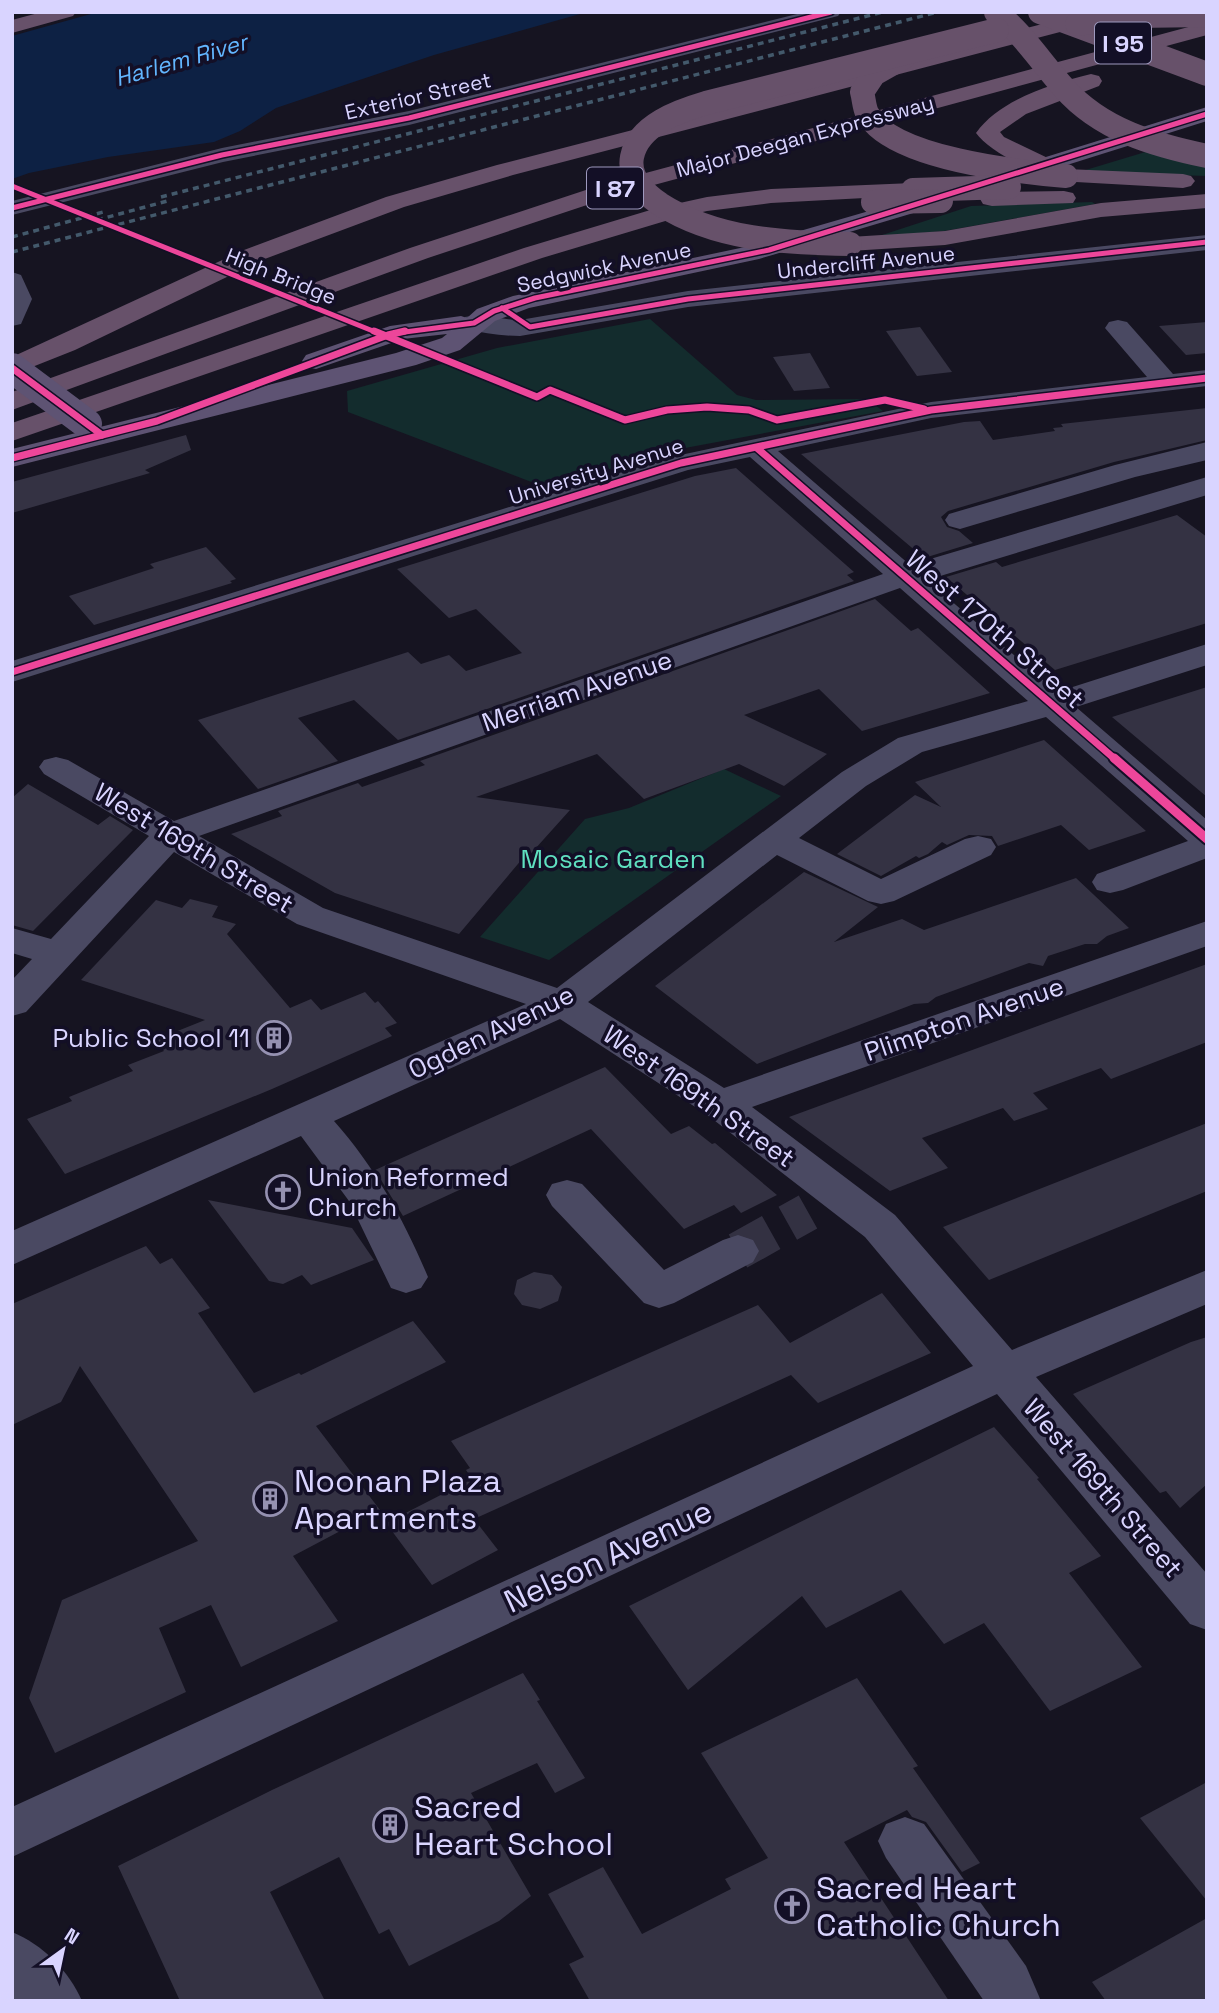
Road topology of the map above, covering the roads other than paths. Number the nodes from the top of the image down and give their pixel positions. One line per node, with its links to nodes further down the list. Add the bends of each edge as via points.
1 (32, 12): 9 (highway)
2 (66, 12): 12 (highway)
3 (831, 12): 24 (street, Exterior Street, via 409,118 222,155)
4 (1065, 12): 10 (highway, bridge)
5 (1098, 12): 15 (highway, I 95, bridge)
6 (1115, 12): 11 (highway, bridge)
7 (1199, 12): 20 (highway, Major Deegan Expressway / I 87)
8 (1207, 15): 11 (highway, bridge)
9 (12, 18)
10 (996, 21): 18 (highway, bridge, via 1016,28 1086,110 1142,138); 21 (highway, bridge, via 892,62 866,83 864,106 879,126 939,156 988,168); 23 (highway, bridge, via 699,106 646,132 633,148 630,169 638,185 655,201 719,229 758,237 850,244 945,238 1094,211)
11 (1042, 22): 16 (highway, I 95, bridge); 32 (highway, via 396,202 253,255)
12 (12, 27)
13 (1207, 28): 36 (highway, Major Deegan Expressway / I 87, via 609,190 419,253)
14 (1207, 38): 19 (highway, via 1072,88 991,125 988,133 996,142)
15 (1207, 53)
16 (1207, 74)
17 (1207, 114): 19 (main road, Sedgwick Avenue)
18 (1207, 156)
19 (1044, 164): 30 (main road, Sedgwick Avenue, via 769,250 534,298)
20 (571, 178)
21 (1207, 182): 25 (highway, bridge, via 809,192 686,208)
22 (1207, 195): 25 (highway, bridge, via 721,209)
23 (1207, 201)
24 (12, 208)
25 (614, 228): 38 (highway)
26 (1207, 242): 30 (street, Undercliff Avenue, via 688,299 520,328)
27 (293, 274): 34 (highway)
28 (12, 280): 29 (street, via 19,304)
29 (12, 318)
30 (474, 323): 37 (main road, Sedgwick Avenue, via 451,344 406,359 157,421)
31 (1118, 328): 35 (street)
32 (12, 367): 37 (main road, bridge)
33 (1207, 377): 35 (street, University Avenue)
34 (12, 380)
35 (1166, 382): 39 (street, University Avenue, via 931,410)
36 (12, 402)
37 (95, 430): 41 (main road, Sedgwick Avenue)
38 (12, 433)
39 (757, 448): 44 (street, West 170th Street); 46 (street, University Avenue, via 620,481)
40 (1207, 451): 43 (street)
41 (12, 458)
42 (1207, 486): 44 (street, Merriam Avenue)
43 (960, 520)
44 (903, 577): 47 (street, West 170th Street); 49 (street, Merriam Avenue)
45 (1207, 654): 47 (street, Ogden Avenue)
46 (12, 672)
47 (1050, 705): 50 (street, West 170th Street); 51 (street, Ogden Avenue, via 910,745 854,779)
48 (56, 767): 49 (street, West 169th Street)
49 (171, 834): 57 (street, Merriam Avenue); 59 (street, West 169th Street, via 310,916)
50 (1207, 839)
51 (775, 840): 53 (street, via 881,893); 59 (street, Ogden Avenue)
52 (1207, 846): 54 (street)
53 (978, 847)
54 (1110, 882)
55 (1207, 933): 60 (street, Plimpton Avenue)
56 (12, 940): 57 (street)
57 (58, 954): 58 (street, Merriam Avenue)
58 (12, 1003)
59 (562, 1003): 60 (street, West 169th Street); 61 (street, Ogden Avenue)
60 (720, 1104): 67 (street, West 169th Street, via 822,1203 880,1226)
61 (307, 1117): 63 (street, Ogden Avenue); 65 (street, via 363,1187 388,1230)
62 (567, 1195): 64 (street, via 659,1292)
63 (18, 1235)
64 (738, 1251)
65 (405, 1277)
66 (1207, 1286): 67 (street, Nelson Avenue)
67 (1003, 1372): 68 (street, West 169th Street); 69 (street, Nelson Avenue)
68 (1207, 1609)
69 (12, 1833)
70 (905, 1841): 73 (street)
71 (12, 1958): 72 (street)
72 (54, 2001)
73 (1013, 2001)

